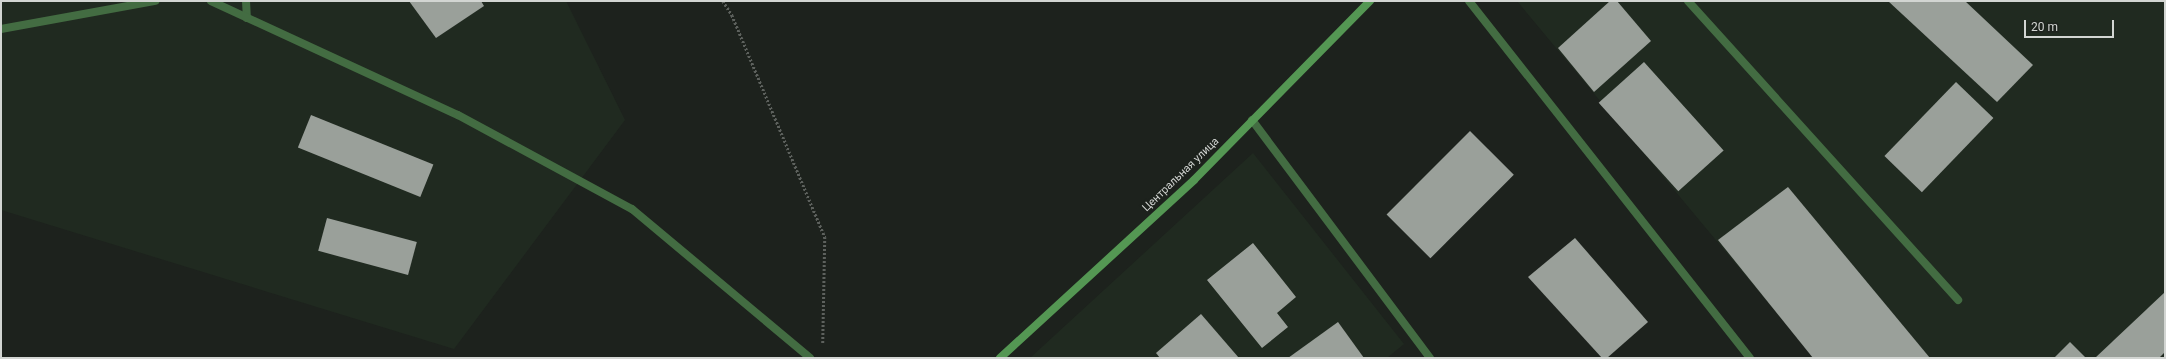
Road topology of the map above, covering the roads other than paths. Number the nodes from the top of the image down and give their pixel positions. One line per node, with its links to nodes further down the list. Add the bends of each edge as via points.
1 (155, 1): 8 (street)
2 (211, 1): 7 (street)
3 (246, 1): 7 (street)
4 (1370, 1): 9 (street, Центральная улица)
5 (1469, 1): 14 (street)
6 (1688, 1): 10 (street)
7 (247, 18): 11 (street, via 458,115 632,210)
8 (1, 29)
9 (1252, 120): 12 (street, Центральная улица, via 1194,180); 13 (street)
10 (1958, 300)
11 (810, 358)
12 (1000, 358)
13 (1430, 358)
14 (1750, 358)

